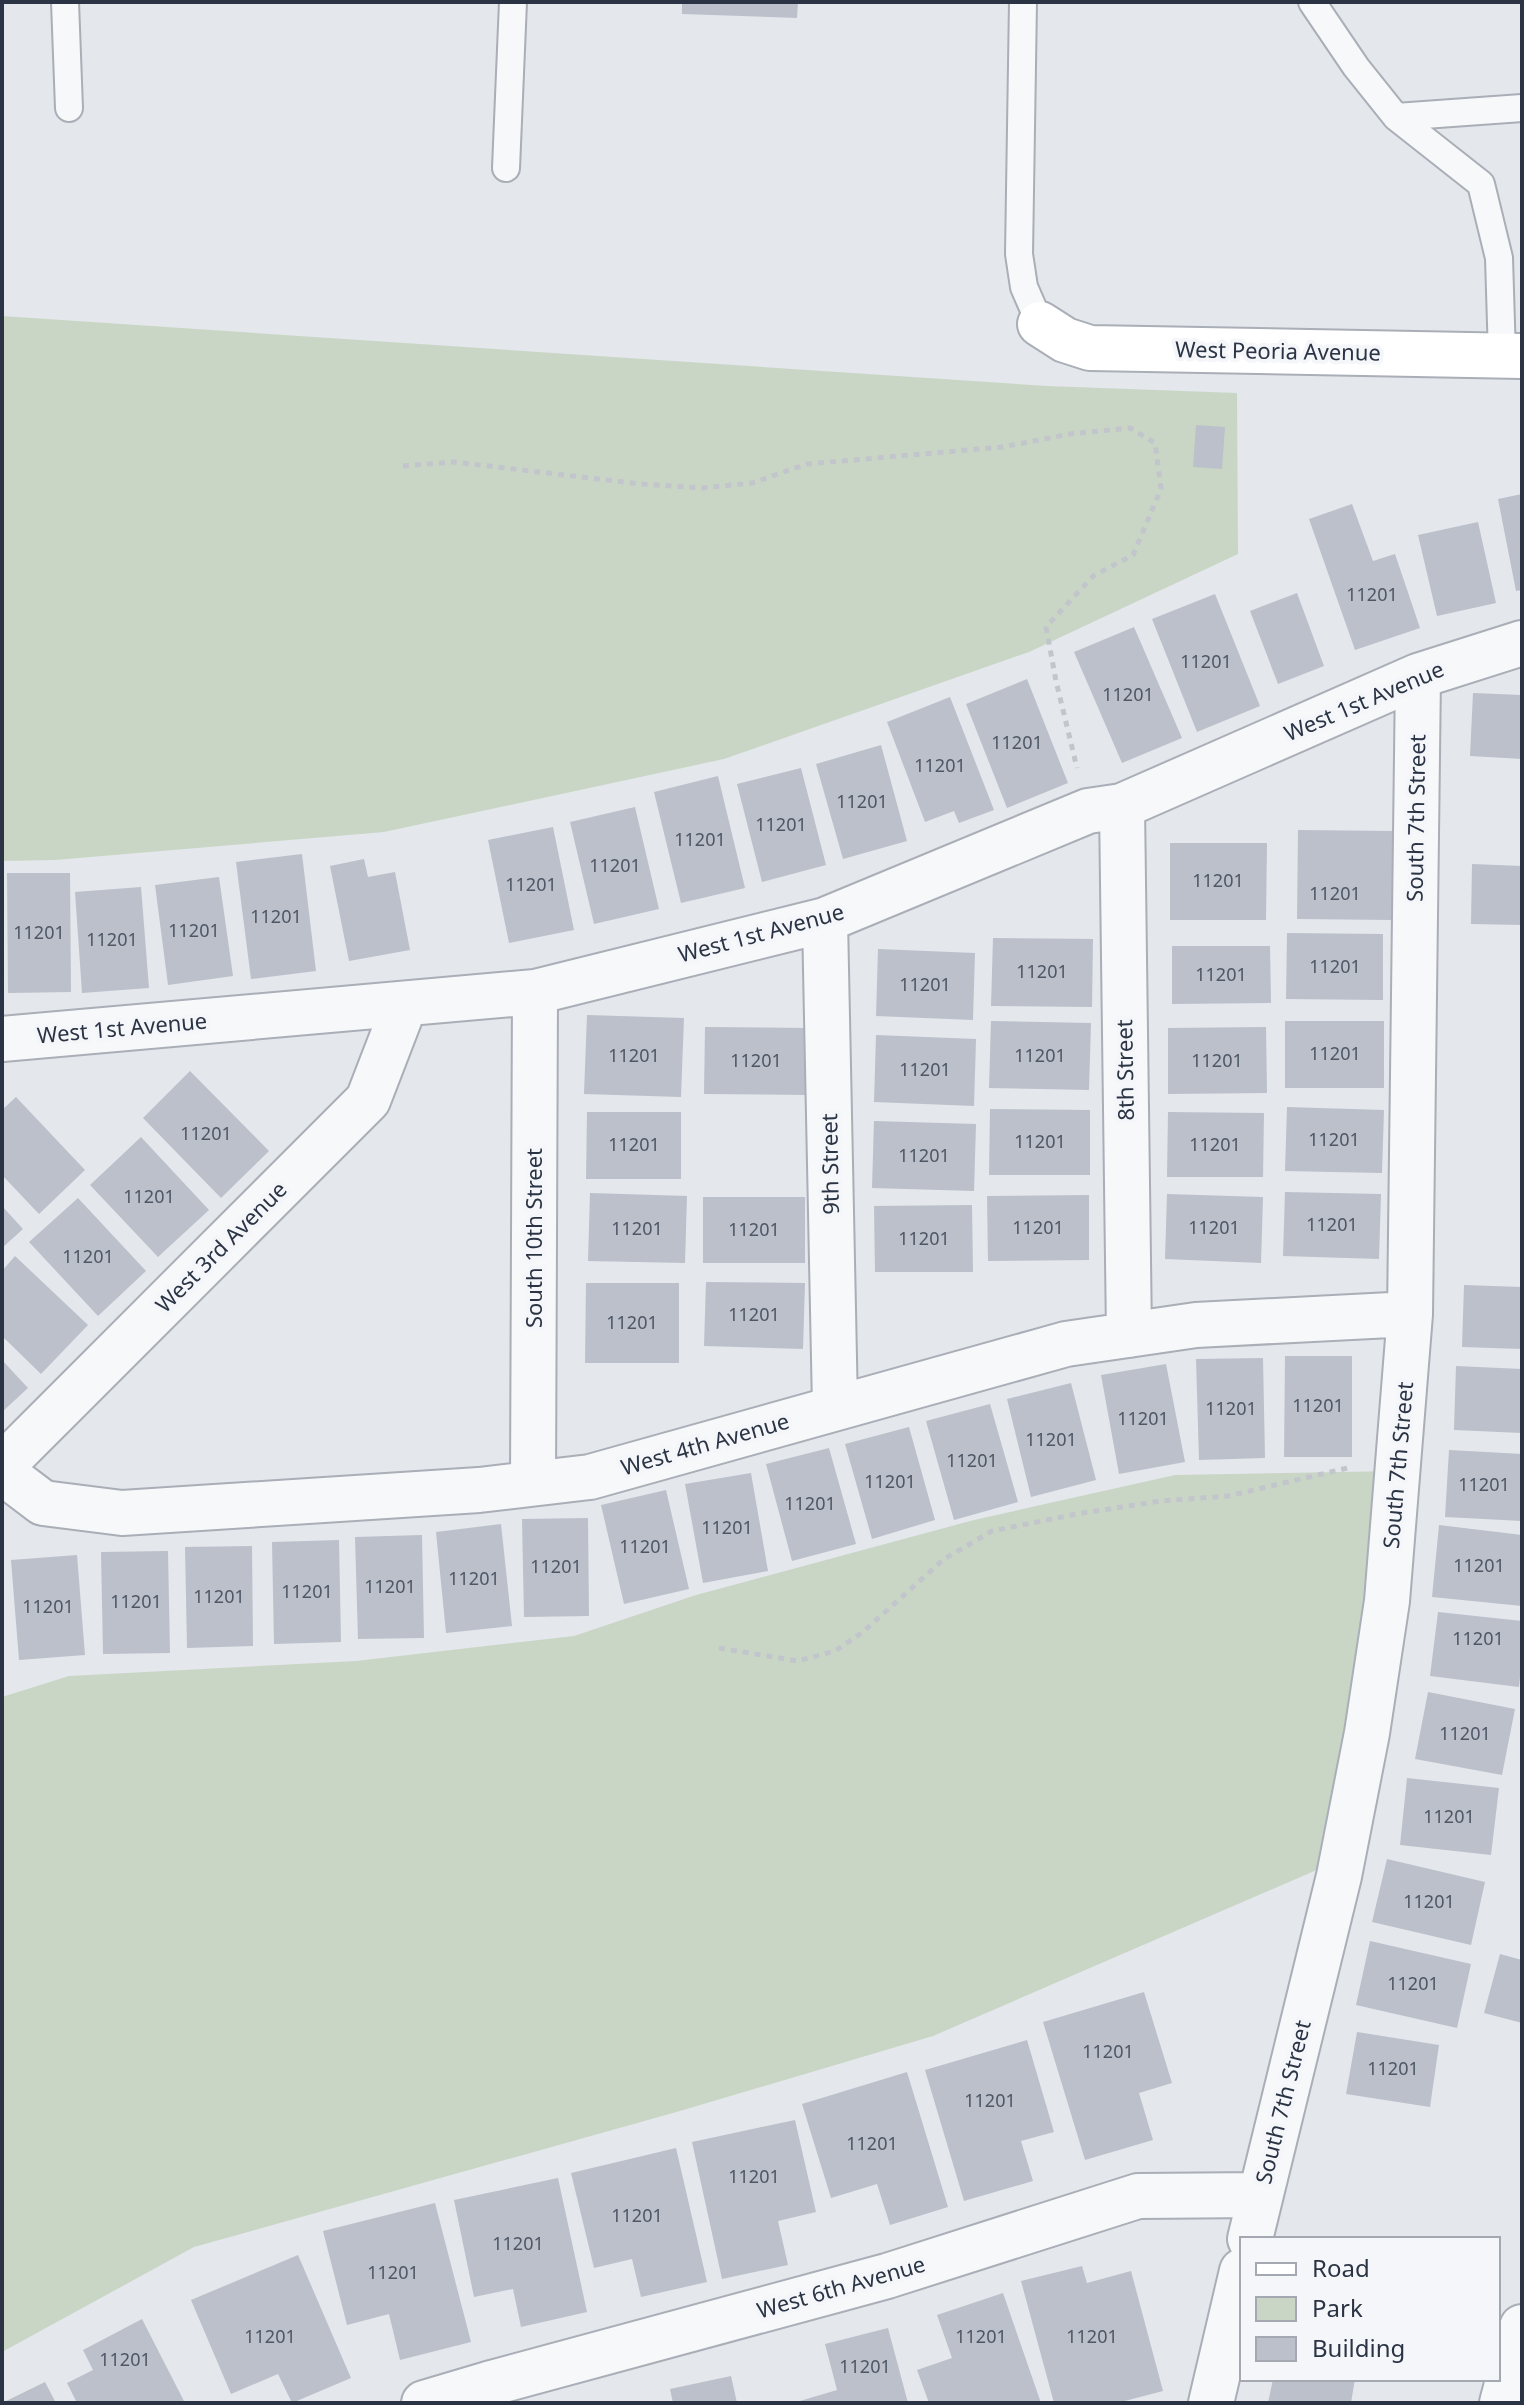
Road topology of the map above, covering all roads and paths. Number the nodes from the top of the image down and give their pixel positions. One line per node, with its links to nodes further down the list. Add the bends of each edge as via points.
1 (65, 2): 5 (lane)
2 (513, 2): 8 (lane)
3 (1023, 2): 9 (lane, via 1019,254 1024,287)
4 (1312, 2): 7 (lane)
5 (69, 108)
6 (1522, 108): 7 (lane)
7 (1396, 117): 10 (lane, via 1481,184 1499,258)
8 (506, 168)
9 (1040, 324): 10 (street, West Peoria Avenue, via 1090,348)
10 (1512, 356)
11 (403, 466): 14 (path, via 454,462 702,488 752,483 807,464 1003,447 1130,428 1155,443 1161,489 1133,555 1093,576 1046,627 1056,681)
12 (1522, 643): 13 (street, West 1st Avenue)
13 (1418, 676): 14 (street, West 1st Avenue); 19 (street, South 7th Street)
14 (1105, 809): 15 (street, West 1st Avenue); 20 (street, 8th Street)
15 (825, 920): 16 (street, West 1st Avenue); 21 (street, 9th Street)
16 (535, 992): 17 (street, West 1st Avenue); 24 (street, South 10th Street)
17 (405, 1004): 18 (street, West 1st Avenue); 23 (street, West 3rd Avenue, via 368,1100)
18 (2, 1039)
19 (1410, 1314): 20 (street, West 4th Avenue, via 1196,1325); 22 (street, South 7th Street)
20 (1129, 1335): 21 (street, West 4th Avenue, via 1066,1344)
21 (835, 1407): 24 (street, West 4th Avenue, via 590,1477)
22 (1398, 1463): 25 (path, via 1367,1463 1228,1496 1161,1501 992,1531 944,1559 835,1651 798,1661); 26 (street, South 7th Street, via 1387,1601 1364,1747 1339,1876)
23 (2, 1469): 24 (street, West 4th Avenue, via 43,1503 122,1513)
24 (533, 1483)
25 (719, 1648)
26 (1260, 2195): 27 (street, South 7th Street); 30 (street, West 6th Avenue, via 1138,2196 887,2276)
27 (1250, 2237)
28 (1240, 2280): 31 (street)
29 (1522, 2327): 32 (street)
30 (424, 2403)
31 (1211, 2403)
32 (1502, 2403)

